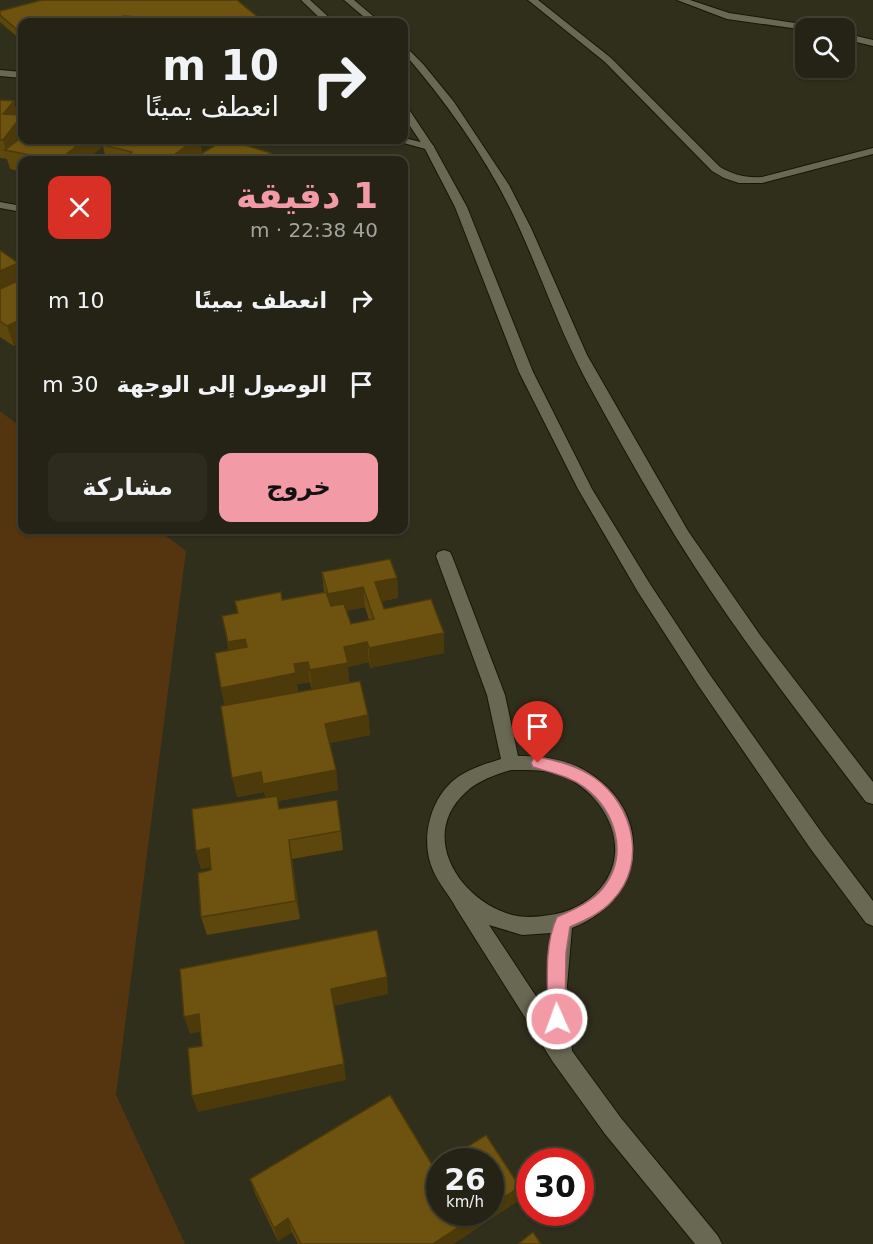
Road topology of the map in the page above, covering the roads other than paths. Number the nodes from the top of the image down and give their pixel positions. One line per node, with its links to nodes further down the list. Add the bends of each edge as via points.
1 (305, 0): 5 (street)
2 (348, 0): 6 (street)
3 (532, 0): 16 (street, via 608,60 716,168 732,178 766,180)
4 (681, 0): 7 (street, via 727,16)
5 (325, 18)
6 (370, 18)
7 (795, 26)
8 (855, 39): 9 (street)
9 (873, 43)
10 (408, 53): 21 (street, via 471,132 515,207 589,373 715,584)
11 (0, 73): 12 (street)
12 (18, 75)
13 (408, 116): 15 (street)
14 (408, 142): 15 (street)
15 (429, 147): 23 (street, via 461,207 526,372 585,489 704,681)
16 (873, 151)
17 (0, 205): 18 (street)
18 (18, 208)
19 (444, 556): 20 (street, via 496,694)
20 (511, 763): 22 (street, via 486,770 463,783 447,801 437,823 435,848 443,872); 24 (street, via 565,769 589,782 609,801 621,822 626,847 622,872 609,894 588,911)
21 (873, 796)
22 (458, 894): 24 (street, via 506,922 534,926); 25 (street)
23 (873, 917)
24 (563, 922): 25 (street, via 556,986)
25 (561, 1054): 26 (street, via 613,1126)
26 (710, 1244)

